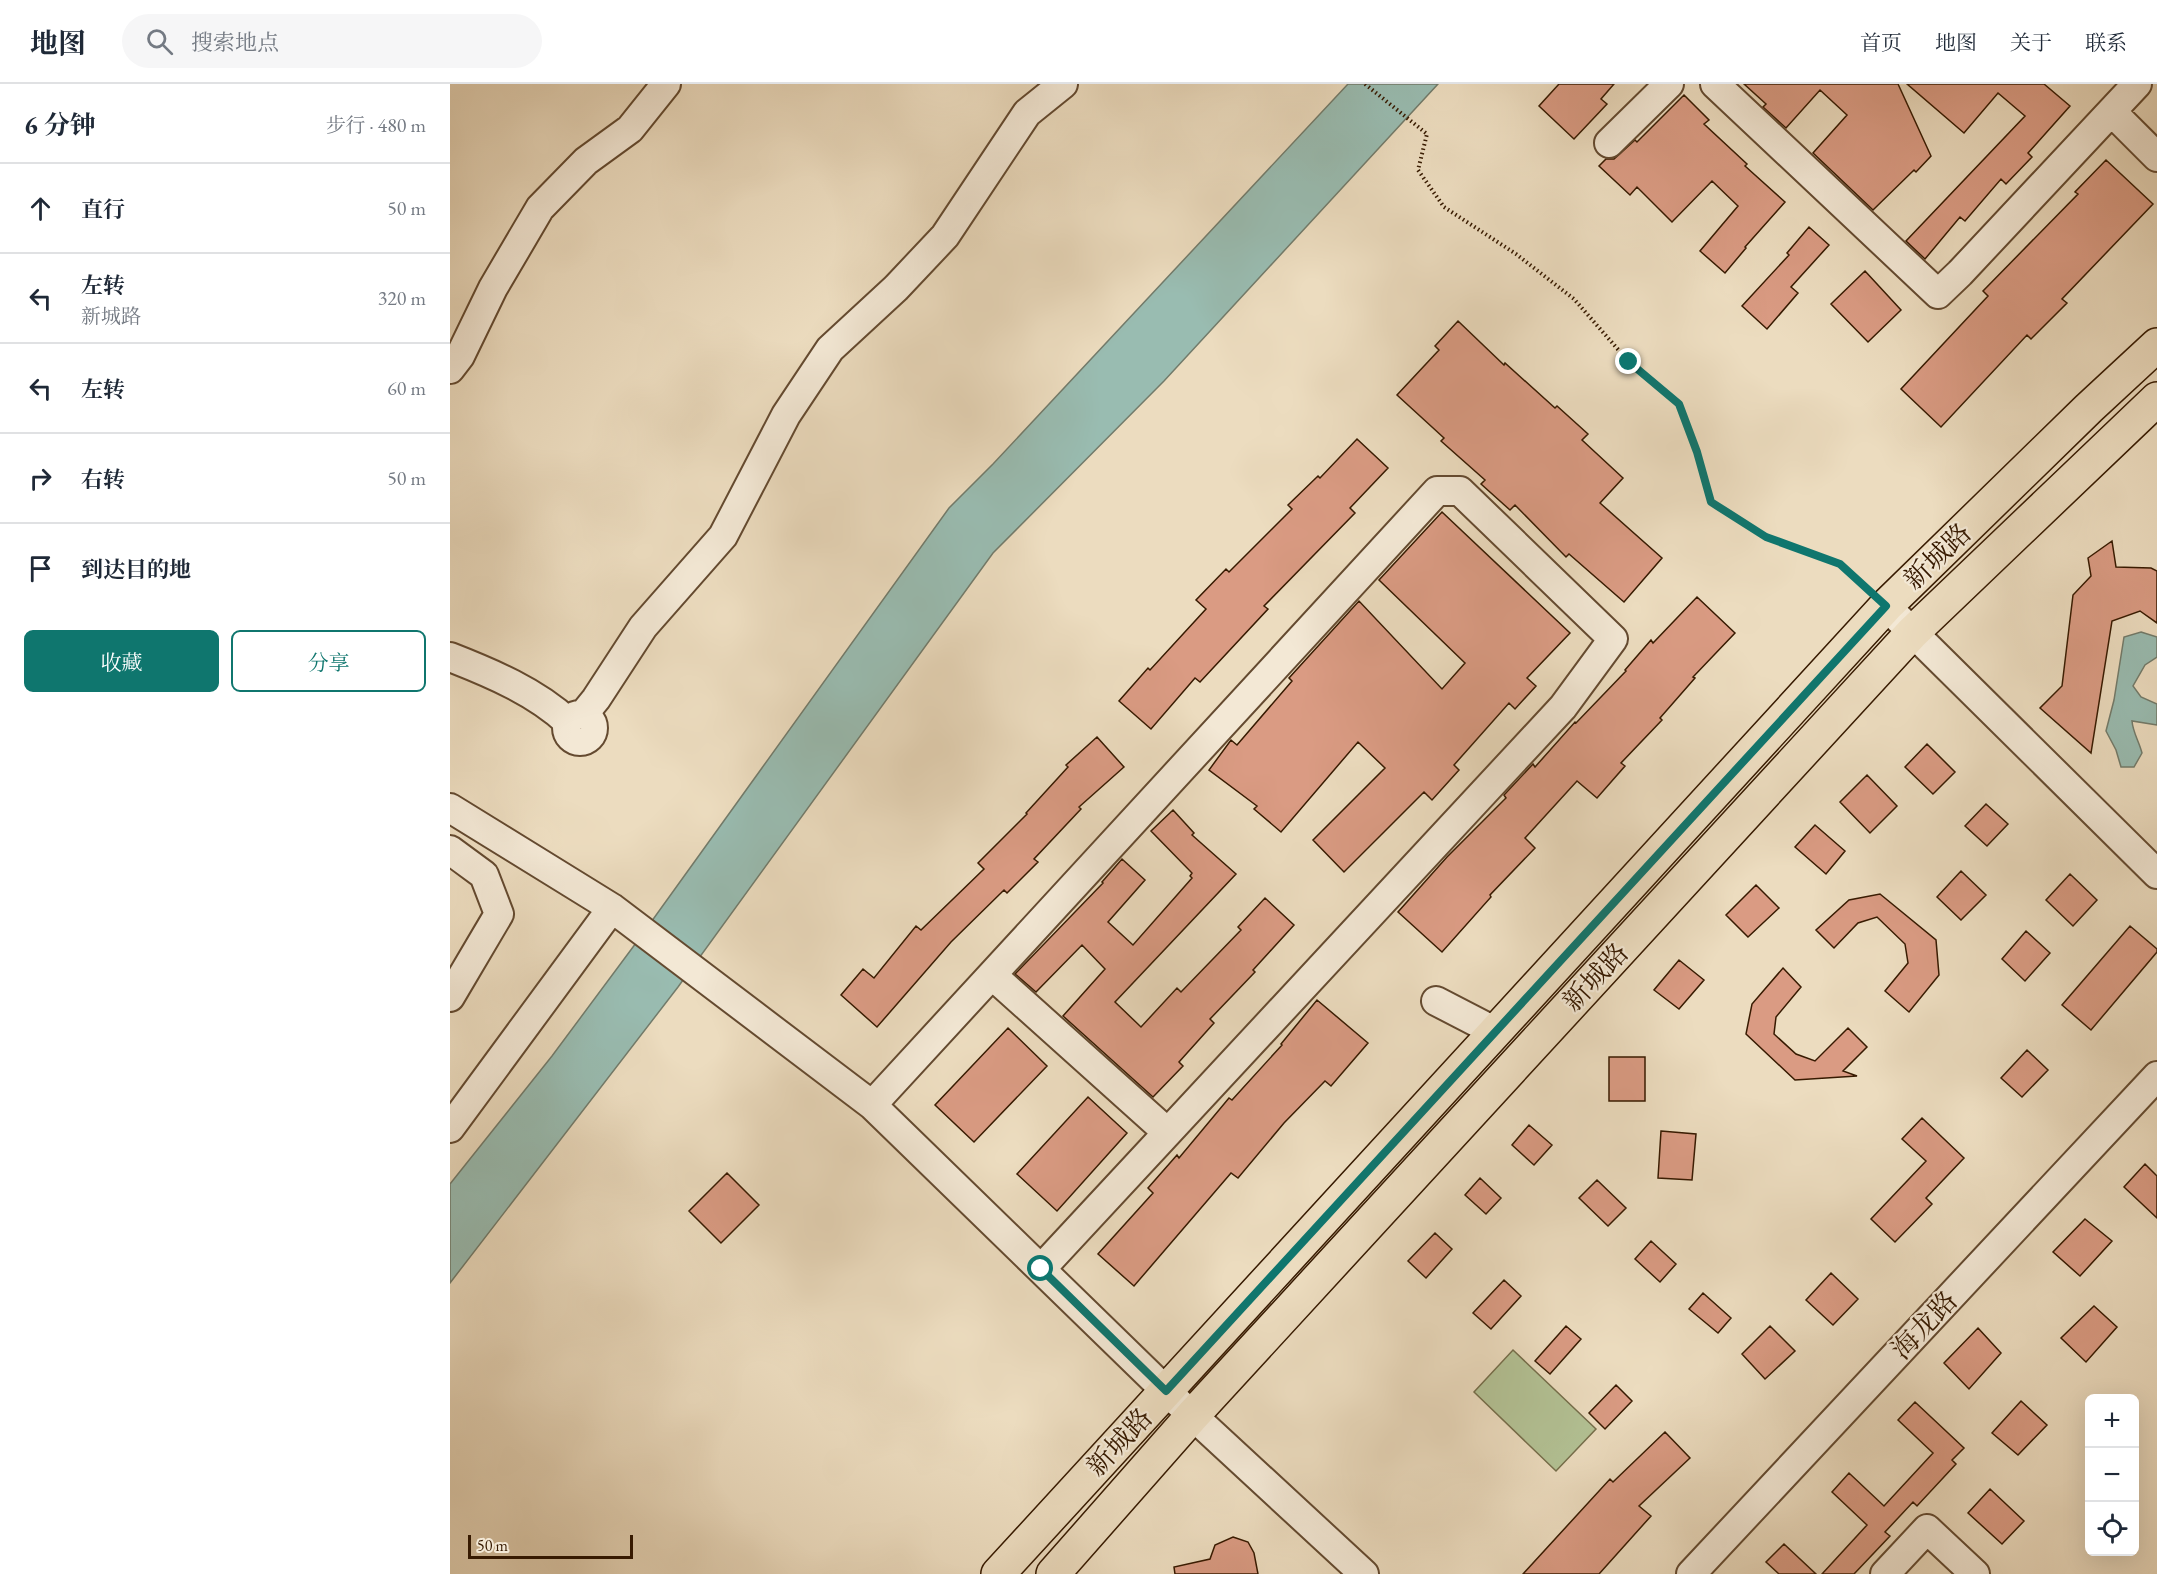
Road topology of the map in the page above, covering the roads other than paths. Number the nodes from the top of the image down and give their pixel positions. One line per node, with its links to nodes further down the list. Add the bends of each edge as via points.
1 (666, 84): 11 (street, via 630,129 586,161 540,208)
2 (1064, 84): 3 (street); 15 (street, via 1027,113 945,236 831,349 786,415 723,536 643,627 596,699 575,718)
3 (1084, 84)
4 (1669, 84): 8 (street)
5 (1715, 84): 7 (street, via 1938,294)
6 (2137, 84): 7 (street)
7 (2112, 112): 9 (street)
8 (1608, 143)
9 (2157, 157)
10 (2157, 345): 13 (main road, 新城路)
11 (450, 369)
12 (2157, 399): 14 (main road, 新城路)
13 (1886, 606): 14 (street); 23 (main road, 新城路)
14 (1912, 633): 18 (street); 30 (main road, 新城路)
15 (450, 657)
16 (450, 808): 19 (street)
17 (450, 850): 21 (street, via 484,875 499,914)
18 (2157, 874)
19 (612, 908): 25 (street); 26 (street)
20 (992, 975): 25 (street); 27 (street); 27 (street, via 1437,490 1460,491 1612,639 1563,707)
21 (450, 997)
22 (1436, 1001): 23 (street)
23 (1496, 1032): 29 (main road, 新城路)
24 (2157, 1076): 34 (street, 海龙路)
25 (872, 1105): 28 (street)
26 (450, 1128)
27 (1167, 1132): 28 (street)
28 (1041, 1269): 29 (street)
29 (1166, 1391): 30 (street); 31 (main road, 新城路)
30 (1193, 1415): 32 (main road, 新城路); 33 (street)
31 (998, 1574)
32 (1053, 1574)
33 (1364, 1574)
34 (1692, 1574)
35 (1885, 1574): 36 (street, via 1927,1529)
36 (1975, 1574)

